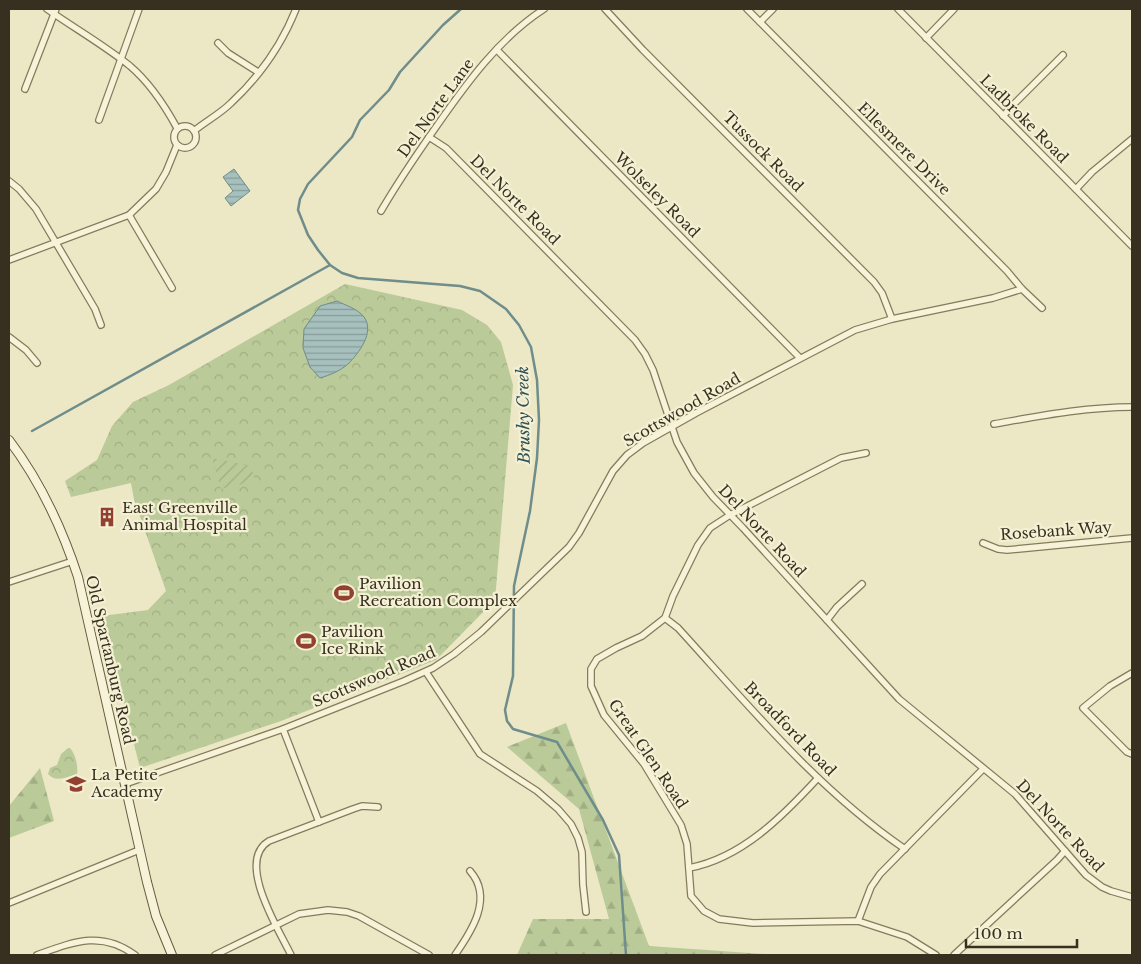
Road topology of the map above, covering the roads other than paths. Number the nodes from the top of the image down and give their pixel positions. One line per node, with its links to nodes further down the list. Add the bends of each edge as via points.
1 (47, 9): 10 (street)
2 (139, 9): 16 (street)
3 (296, 9): 17 (street, via 283,38)
4 (544, 9): 14 (street, Del Norte Lane)
5 (605, 9): 36 (street, Tussock Road, via 874,282 884,297)
6 (747, 9): 11 (street, Ellesmere Drive)
7 (773, 9): 11 (street)
8 (898, 9): 12 (street, Ladbroke Road)
9 (954, 9): 12 (street)
10 (55, 11): 16 (street); 18 (street)
11 (760, 22): 34 (street, Ellesmere Drive)
12 (926, 38): 19 (street, Ladbroke Road)
13 (218, 43): 17 (street)
14 (496, 50): 23 (street, Del Norte Lane, via 458,94); 39 (street, Wolseley Road)
15 (1063, 55): 19 (street)
16 (120, 59): 20 (street); 21 (street, via 146,82)
17 (258, 72): 22 (street, via 232,103)
18 (25, 89)
19 (1003, 116): 27 (street, Ladbroke Road)
20 (99, 120)
21 (177, 128): 22 (street, via 186,126); 25 (street, via 174,138)
22 (194, 131): 25 (street, via 195,141 190,147)
23 (429, 137): 28 (street, Del Norte Lane); 43 (street, Del Norte Road, via 446,148 635,340 653,370)
24 (1132, 139): 27 (street)
25 (177, 145): 29 (street, via 156,189)
26 (9, 181): 30 (street, via 27,197)
27 (1076, 189): 31 (street, Ladbroke Road)
28 (381, 210)
29 (129, 214): 30 (street); 33 (street)
30 (55, 241): 32 (street); 37 (street)
31 (1132, 246)
32 (9, 260)
33 (172, 288)
34 (1022, 289): 35 (street, Ellesmere Drive); 36 (street, Scottswood Road)
35 (1042, 308)
36 (892, 320): 39 (street, Scottswood Road, via 855,330)
37 (101, 325)
38 (9, 337): 40 (street)
39 (800, 358): 43 (street, Scottswood Road)
40 (37, 363)
41 (1132, 407): 42 (street, via 1050,414)
42 (994, 424)
43 (672, 427): 46 (street, Del Norte Road, via 694,473); 54 (street, Scottswood Road, via 633,450 620,462 569,547 454,654)
44 (9, 440): 49 (main road, Old Spartanburg Road, via 44,495)
45 (866, 453): 46 (street, Great Glen Road, via 842,458)
46 (730, 515): 52 (street, Great Glen Road, via 710,528 698,545); 53 (street, Del Norte Road)
47 (1132, 538): 48 (street, Rosebank Way, via 1007,550 998,550)
48 (983, 543)
49 (72, 561): 50 (street); 60 (main road, Old Spartanburg Road, via 84,600)
50 (9, 582)
51 (862, 584): 53 (street)
52 (664, 618): 59 (street, Broadford Road, via 678,628); 66 (street, Great Glen Road, via 642,636 600,656 590,675 593,693 604,715 644,764 681,825 688,844)
53 (827, 620): 58 (street, Del Norte Road, via 900,699)
54 (426, 672): 56 (street, Scottswood Road); 70 (street, via 480,754 537,791 571,824 582,852)
55 (1132, 673): 57 (street, via 1083,708)
56 (284, 729): 60 (street, Scottswood Road); 62 (street)
57 (1132, 754)
58 (983, 769): 63 (street); 65 (street, Del Norte Road, via 1015,794)
59 (818, 778): 63 (street, Broadford Road); 66 (street, via 755,837 718,861)
60 (124, 784): 64 (main road, Old Spartanburg Road)
61 (378, 807): 62 (street, via 362,806)
62 (319, 822): 72 (street, via 268,840 257,853 258,883)
63 (906, 849): 71 (street, via 874,882)
64 (139, 850): 69 (street); 75 (main road, Old Spartanburg Road, via 156,916)
65 (1065, 851): 68 (street, Del Norte Road, via 1097,884); 81 (street)
66 (689, 868): 71 (street, Great Glen Road, via 689,888 694,902 719,918 753,923)
67 (470, 871): 79 (street, via 480,892 478,916)
68 (1132, 897)
69 (9, 903)
70 (586, 912)
71 (858, 922): 80 (street, Great Glen Road, via 907,937)
72 (276, 925): 76 (street); 77 (street); 78 (street, via 308,912 347,912 370,921)
73 (37, 955): 74 (street, via 86,940 110,942)
74 (135, 955)
75 (172, 955)
76 (215, 955)
77 (291, 955)
78 (429, 955)
79 (455, 955)
80 (936, 955)
81 (954, 955)

